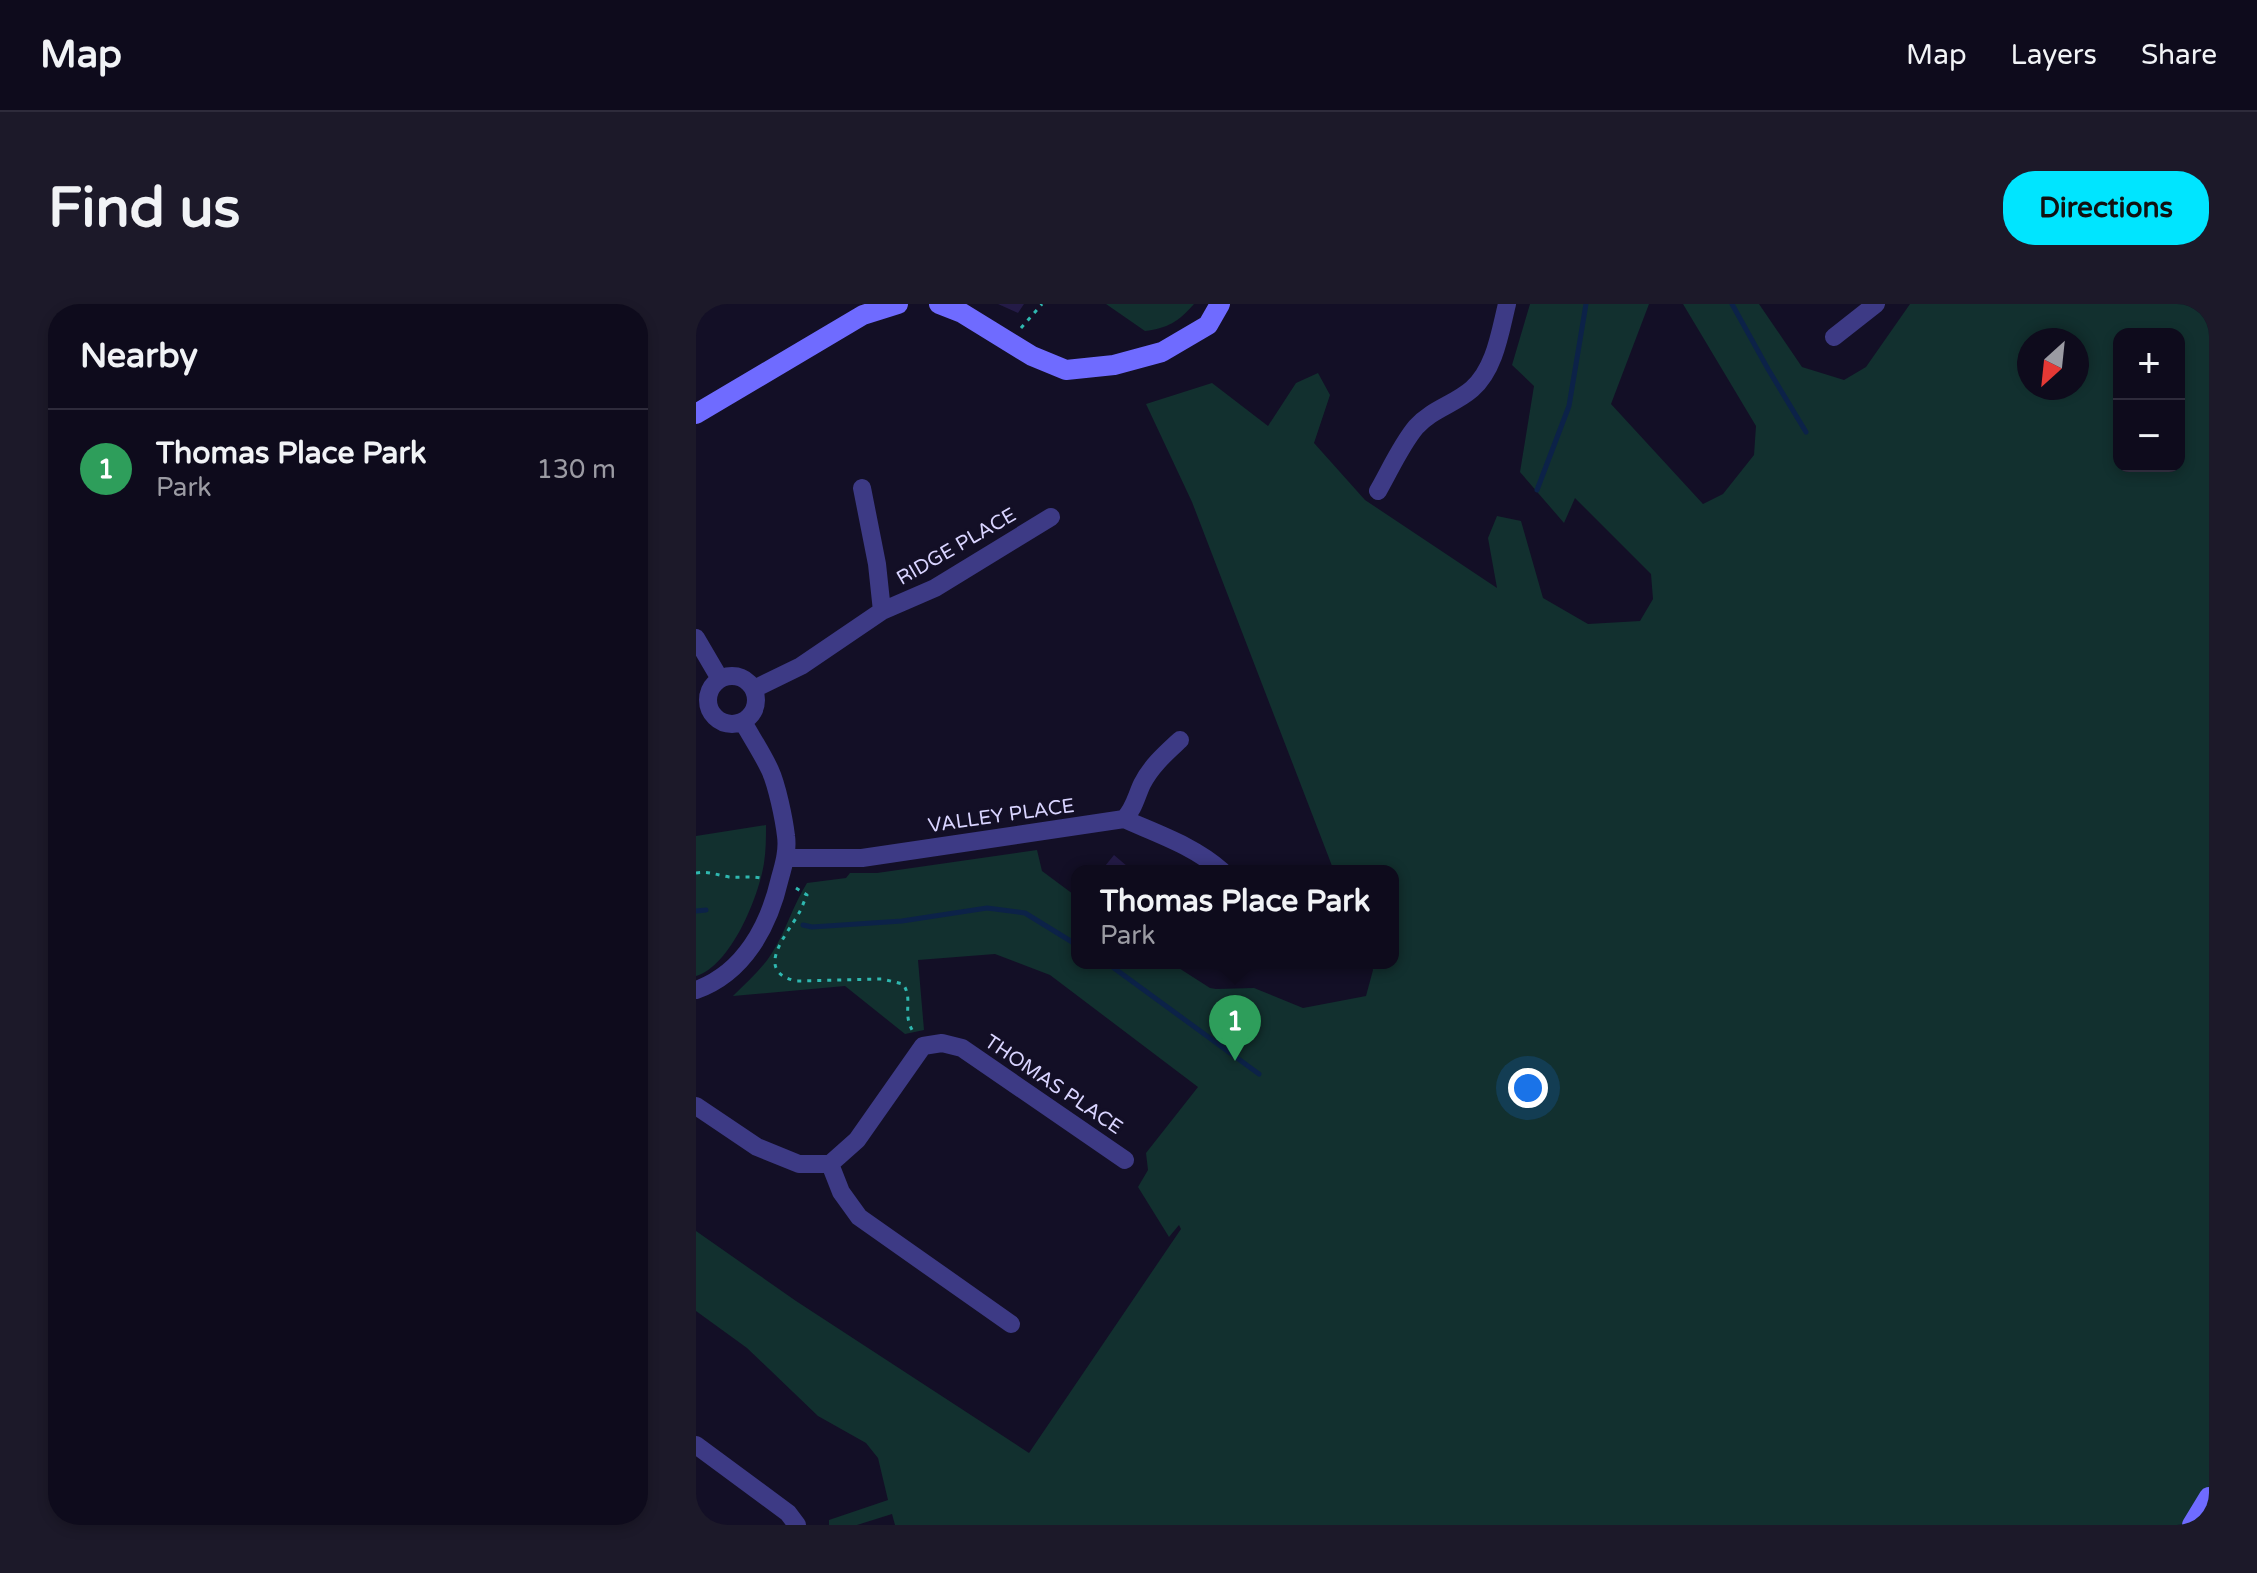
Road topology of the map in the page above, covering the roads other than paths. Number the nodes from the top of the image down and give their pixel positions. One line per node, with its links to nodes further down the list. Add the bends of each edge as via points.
1 (898, 304): 7 (street, via 863,315)
2 (939, 304): 3 (street, via 1066,370 1162,352 1208,325)
3 (1220, 304)
4 (1507, 304): 9 (street, via 1494,354 1481,379 1416,428)
5 (1876, 304): 6 (street)
6 (1834, 337)
7 (696, 414)
8 (862, 488): 11 (street)
9 (1378, 491)
10 (1051, 517): 11 (street, RIDGE PLACE, via 935,588)
11 (882, 611): 14 (street, RIDGE PLACE, via 801,666)
12 (696, 638): 13 (street)
13 (720, 679): 14 (street, via 739,677); 15 (street, via 709,694)
14 (754, 689): 16 (street, via 756,707)
15 (704, 716): 16 (street, via 729,724)
16 (743, 722): 19 (street, via 771,773 786,835)
17 (1180, 740): 18 (street, via 1156,763)
18 (1124, 819): 19 (street, VALLEY PLACE, via 862,858); 20 (street)
19 (785, 858): 21 (street, via 771,910 753,944 736,967)
20 (1216, 865)
21 (696, 990)
22 (696, 1106): 24 (street, via 757,1147 799,1164)
23 (1125, 1160): 24 (street, THOMAS PLACE, via 962,1048 942,1043 923,1046 857,1140)
24 (830, 1164): 25 (street, via 859,1217)
25 (1011, 1324)
26 (696, 1445): 28 (street, via 777,1504)
27 (2209, 1497): 29 (street)
28 (797, 1525)
29 (2192, 1525)

